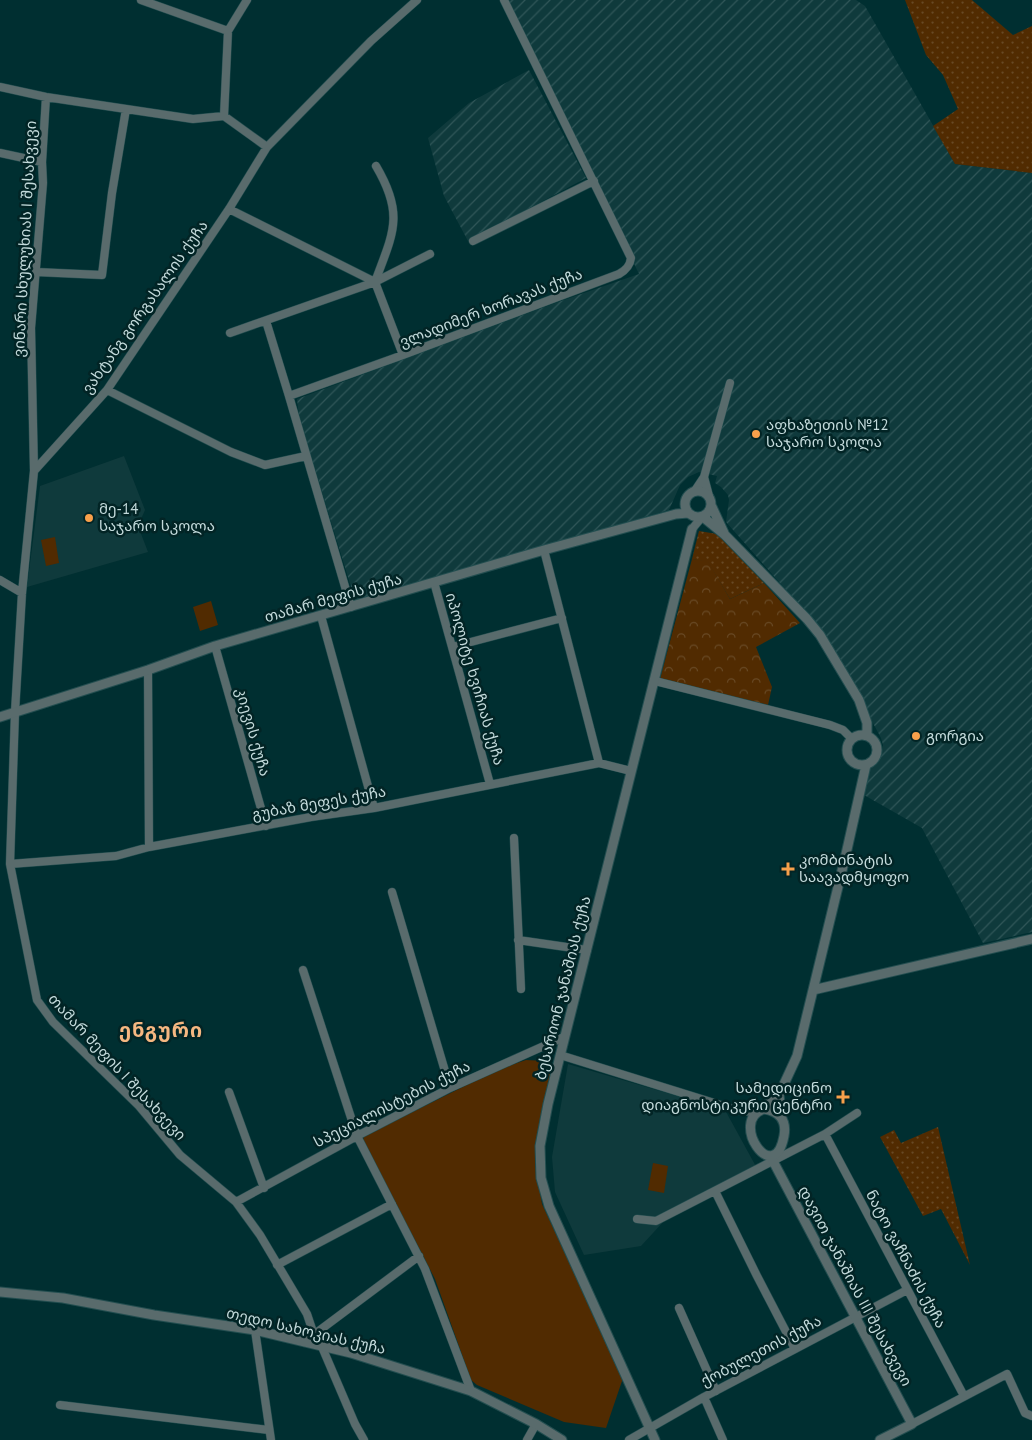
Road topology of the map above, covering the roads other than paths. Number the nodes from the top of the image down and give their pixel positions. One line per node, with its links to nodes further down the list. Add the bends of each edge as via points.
1 (141, 0): 5 (street)
2 (247, 0): 5 (street)
3 (417, 0): 10 (street, ვახტანგ გორგასალის ქუჩა, via 371,41)
4 (504, 0): 14 (street, ვლადიმერ ხორავას ქუჩა)
5 (228, 31): 9 (street)
6 (0, 87): 7 (street)
7 (46, 97): 8 (street); 12 (street, ვინარი სხულუხიას I შესახვევი)
8 (126, 109): 9 (street, via 194,119); 18 (street, via 102,275)
9 (224, 116): 10 (street)
10 (267, 147): 15 (street, ვახტანგ გორგასალის ქუჩა)
11 (0, 153): 12 (street)
12 (42, 162): 18 (street, ვინარი სხულუხიას I შესახვევი)
13 (376, 166): 19 (street, via 391,197 394,213 391,238)
14 (594, 181): 16 (street); 22 (street, ვლადიმერ ხორავას ქუჩა, via 631,258 627,269)
15 (229, 209): 19 (street); 24 (street, ვახტანგ გორგასალის ქუჩა)
16 (473, 241)
17 (430, 254): 19 (street)
18 (36, 272): 27 (street, ვინარი სხულუხიას I შესახვევი, via 31,328)
19 (375, 282): 20 (street); 22 (street)
20 (266, 321): 21 (street); 25 (street)
21 (230, 333)
22 (403, 356): 25 (street, ვლადიმერ ხორავას ქუჩა)
23 (730, 384): 28 (street)
24 (107, 390): 26 (street, via 231,452 265,465); 27 (street, ვახტანგ გორგასალის ქუჩა)
25 (289, 396): 26 (street)
26 (306, 456): 42 (street)
27 (34, 471): 41 (street)
28 (704, 477): 29 (street); 30 (street)
29 (694, 492): 30 (street); 31 (street)
30 (709, 496): 32 (street)
31 (686, 499): 33 (street); 34 (street)
32 (712, 507): 35 (street); 37 (street)
33 (676, 514): 34 (street, თამარ მეფის ქუჩა); 38 (street, თამარ მეფის ქუჩა)
34 (689, 514): 35 (street); 36 (street)
35 (703, 517): 36 (street); 37 (street)
36 (692, 529): 48 (street, ბესარიონ ჯანაშიას ქუჩა)
37 (726, 535): 51 (street, via 820,635 858,700 867,723)
38 (544, 550): 40 (street, თამარ მეფის ქუჩა); 44 (street)
39 (0, 580): 41 (street)
40 (434, 582): 42 (street, თამარ მეფის ქუჩა); 46 (street, იპოლიტე ხვიჩიას ქუჩა)
41 (22, 593): 49 (street)
42 (351, 607): 43 (street, თამარ მეფის ქუჩა)
43 (321, 616): 45 (street, თამარ მეფის ქუჩა); 57 (street)
44 (562, 618): 46 (street); 53 (street)
45 (215, 646): 47 (street, თამარ მეფის ქუჩა); 58 (street, კიევის ქუჩა)
46 (452, 647): 56 (street, იპოლიტე ხვიჩიას ქუჩა)
47 (148, 670): 49 (street, თამარ მეფის ქუჩა); 60 (street)
48 (655, 681): 52 (street, via 830,725 843,730); 55 (street, ბესარიონ ჯანაშიას ქუჩა)
49 (15, 712): 50 (street, თამარ მეფის ქუჩა); 61 (street, თამარ მეფის I შესახვევი)
50 (0, 717)
51 (867, 736): 52 (street); 54 (street, via 878,749 875,759)
52 (852, 739): 54 (street, via 847,748 849,758 856,764)
53 (599, 763): 55 (street, გუბაზ მეფეს ქუჩა); 56 (street, გუბაზ მეფეს ქუჩა)
54 (866, 765): 68 (street)
55 (631, 771): 65 (street, ბესარიონ ჯანაშიას ქუჩა)
56 (490, 784): 57 (street, გუბაზ მეფეს ქუჩა)
57 (374, 808): 58 (street, გუბაზ მეფეს ქუჩა)
58 (266, 826): 60 (street, გუბაზ მეფეს ქუჩა)
59 (514, 838): 64 (street)
60 (149, 847): 61 (street, გუბაზ მეფეს ქუჩა, via 116,856)
61 (10, 864): 86 (street, თამარ მეფის I შესახვევი, via 37,1000 53,1022 139,1106 180,1155)
62 (392, 892): 71 (street)
63 (1032, 939): 68 (street)
64 (518, 940): 65 (street); 67 (street)
65 (587, 950): 69 (street, ბესარიონ ჯანაშიას ქუჩა)
66 (303, 970): 80 (street)
67 (521, 989)
68 (813, 990): 73 (street, via 797,1056)
69 (564, 1037): 70 (street, ბესარიონ ჯანაშიას ქუჩა); 71 (street, სპეციალისტების ქუჩა)
70 (560, 1055): 74 (street); 108 (street, ბესარიონ ჯანაშიას ქუჩა, via 540,1146 541,1178 549,1206)
71 (450, 1088): 80 (street, სპეციალისტების ქუჩა)
72 (228, 1092): 84 (street)
73 (779, 1095): 75 (street); 77 (street)
74 (740, 1111): 75 (street); 78 (street)
75 (758, 1111): 77 (street, via 775,1111); 78 (street)
76 (857, 1113): 79 (street)
77 (782, 1118): 81 (street, via 784,1135)
78 (750, 1126): 82 (street, via 753,1139)
79 (825, 1134): 83 (street); 91 (street, ნატო ვაჩნაძის ქუჩა)
80 (357, 1136): 84 (street, სპეციალისტების ქუჩა); 87 (street)
81 (780, 1149): 82 (street, via 772,1156); 83 (street)
82 (762, 1153): 83 (street)
83 (773, 1160): 85 (street); 94 (street, დავით ჯანაშიას III შესახვევი)
84 (264, 1188): 86 (street, სპეციალისტების ქუჩა)
85 (715, 1191): 88 (street, via 656,1221); 99 (street)
86 (236, 1202): 90 (street, თამარ მეფის I შესახვევი)
87 (392, 1204): 89 (street); 90 (street)
88 (637, 1219)
89 (419, 1256): 96 (street); 100 (street)
90 (277, 1264): 96 (street, თამარ მეფის I შესახვევი, via 307,1314)
91 (907, 1290): 94 (street, ქობულეთის ქუჩა); 102 (street, ნატო ვაჩნაძის ქუჩა)
92 (0, 1292): 95 (street, თედო სახოკიას ქუჩა, via 63,1298)
93 (679, 1308): 101 (street)
94 (856, 1317): 99 (street, ქობულეთის ქუჩა); 107 (street, დავით ჯანაშიას III შესახვევი)
95 (255, 1330): 97 (street, თედო სახოკიას ქუჩა); 109 (street)
96 (314, 1335): 97 (street)
97 (304, 1342): 98 (street, თედო სახოკიას ქუჩა)
98 (322, 1347): 100 (street, თედო სახოკიას ქუჩა); 111 (street)
99 (796, 1349): 101 (street, ქობულეთის ქუჩა)
100 (471, 1391): 106 (street, თედო სახოკიას ქუჩა)
101 (716, 1391): 103 (street, ქობულეთის ქუჩა)
102 (964, 1396): 105 (street, via 1007,1374 1026,1413); 107 (street)
103 (704, 1397): 108 (street, ქობულეთის ქუჩა); 116 (street)
104 (60, 1405): 109 (street)
105 (1032, 1416)
106 (536, 1424): 112 (street); 113 (street, თედო სახოკიას ქუჩა)
107 (912, 1424): 117 (street)
108 (650, 1428): 114 (street, ქობულეთის ქუჩა); 115 (street, ბესარიონ ჯანაშიას ქუჩა)
109 (269, 1430): 110 (street)
110 (271, 1440)
111 (364, 1440)
112 (527, 1440)
113 (562, 1440)
114 (629, 1440)
115 (655, 1440)
116 (722, 1440)
117 (880, 1440)

